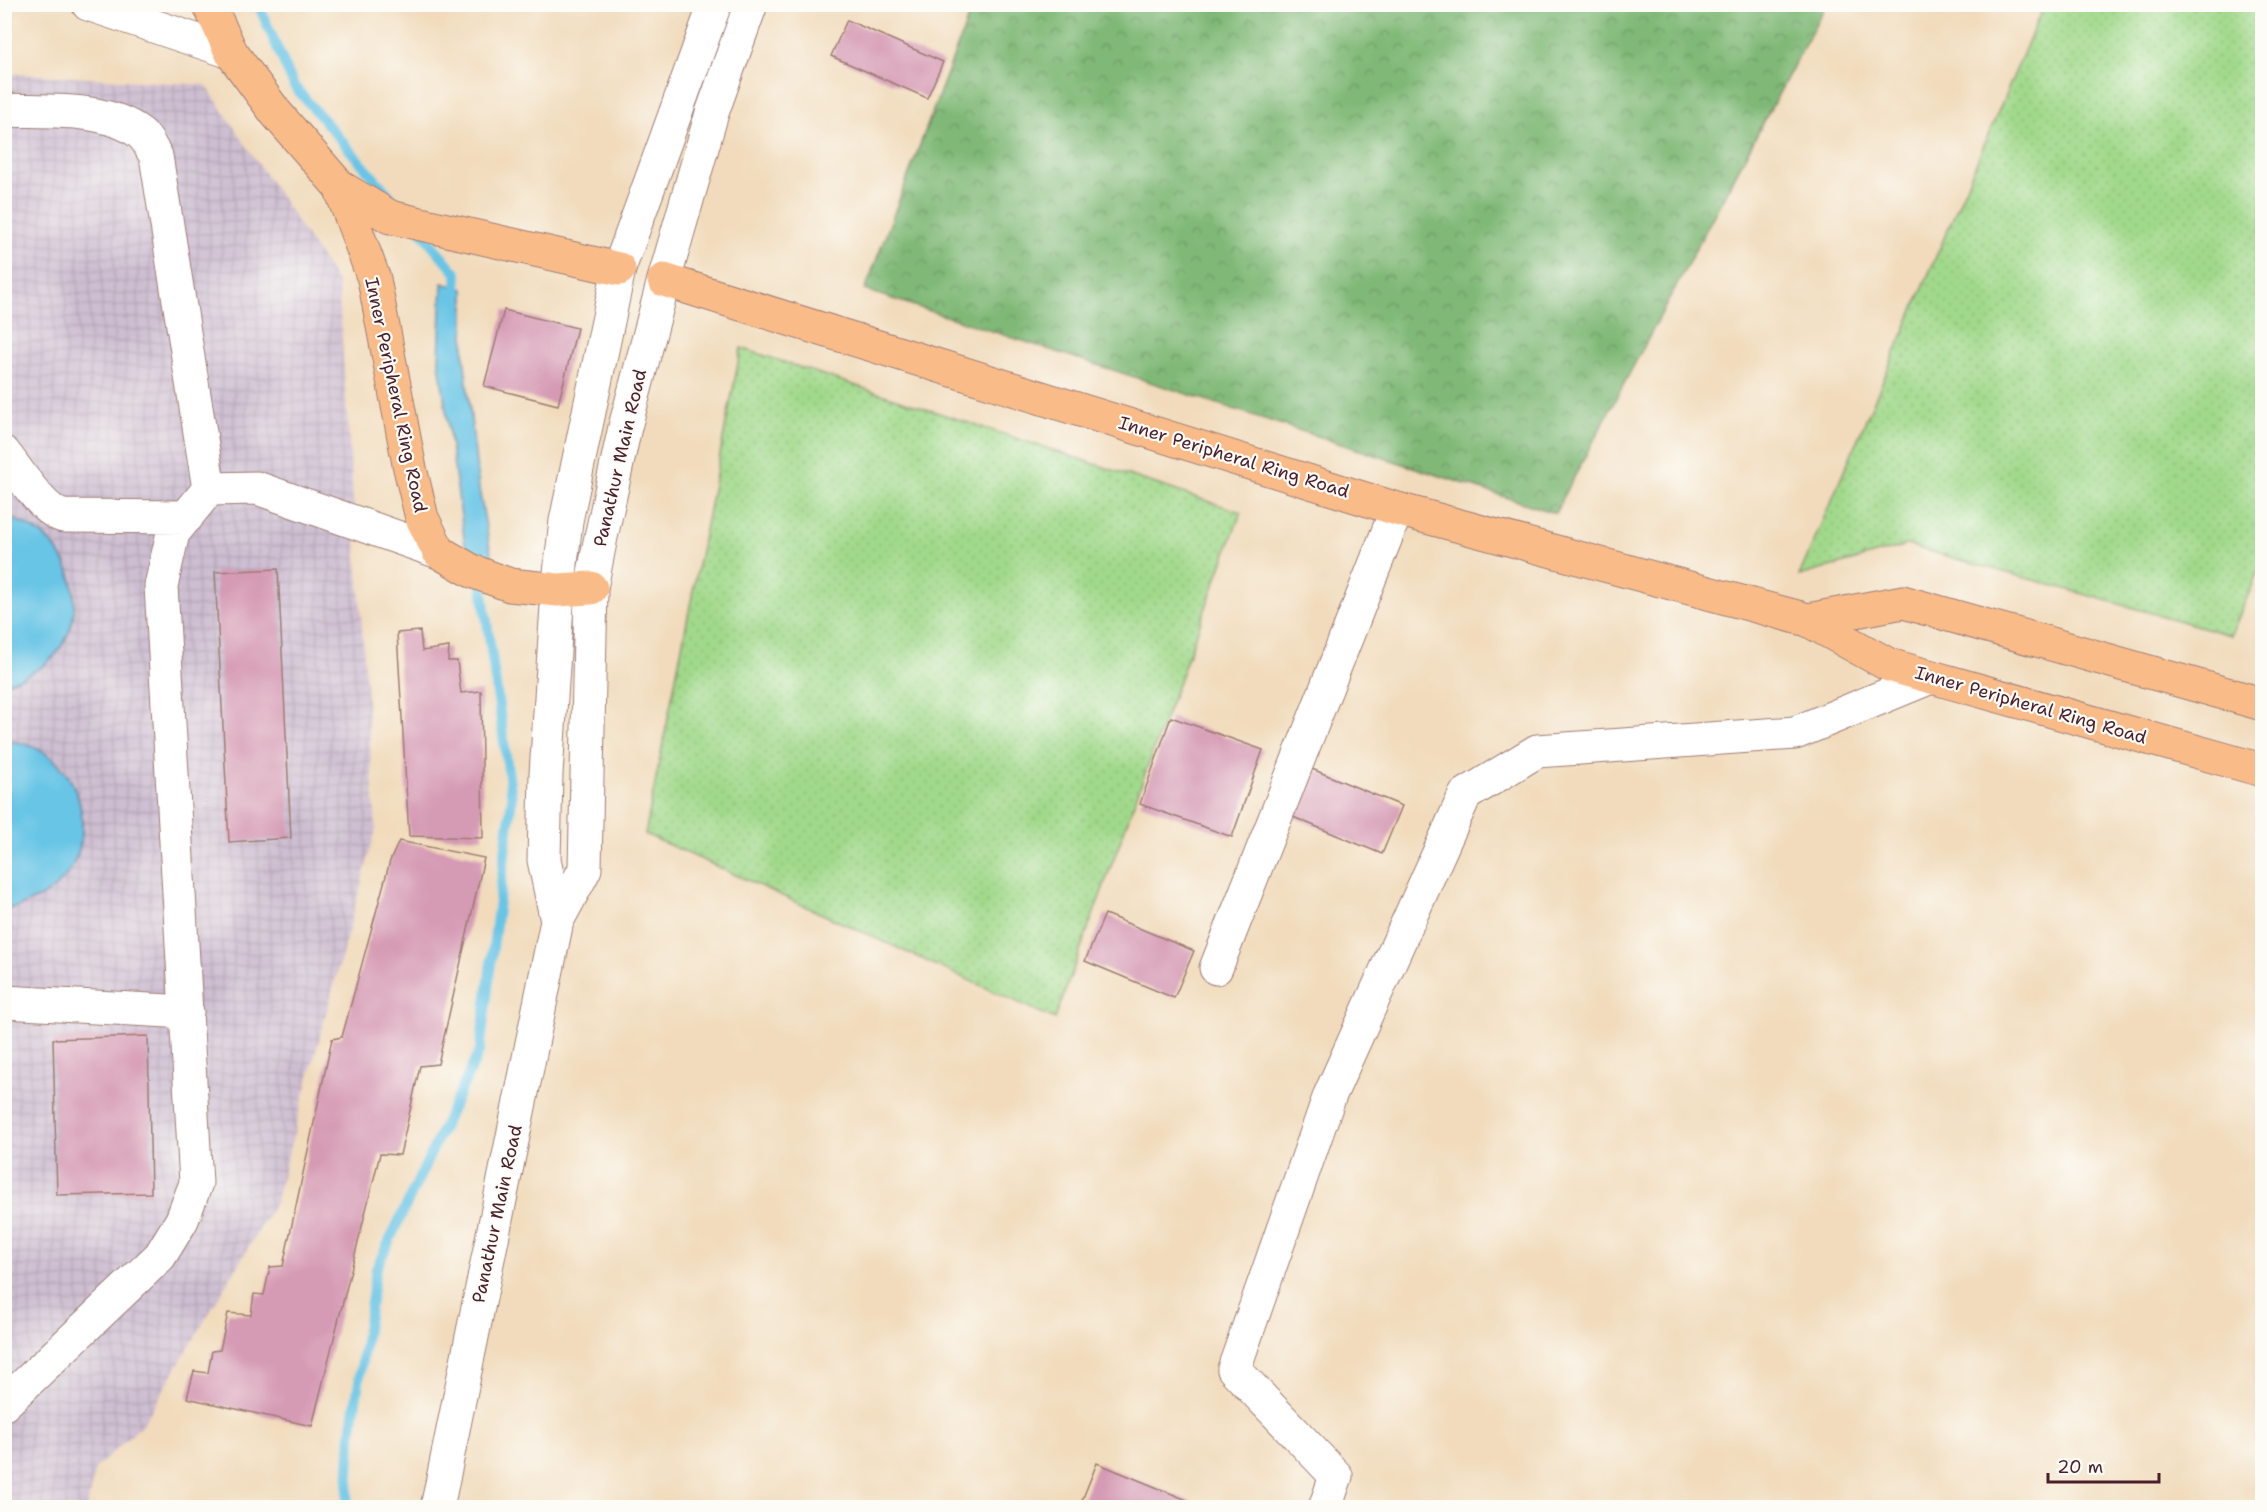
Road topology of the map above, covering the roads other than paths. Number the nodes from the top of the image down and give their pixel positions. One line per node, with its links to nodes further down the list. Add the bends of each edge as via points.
1 (88, 4): 5 (street)
2 (210, 4): 5 (main road, Inner Peripheral Ring Road)
3 (715, 4): 8 (street, Panathur Main Road)
4 (751, 4): 9 (street, Panathur Main Road, via 712,113)
5 (231, 52): 7 (main road, Inner Peripheral Ring Road, via 276,113)
6 (4, 110): 11 (street, via 92,114 120,122 142,134 156,156)
7 (340, 187): 8 (main road, Inner Peripheral Ring Road, via 390,217); 14 (main road, Inner Peripheral Ring Road, via 374,279 409,464 422,518)
8 (619, 269): 16 (street, Panathur Main Road, via 566,521)
9 (664, 280): 12 (main road, Inner Peripheral Ring Road); 15 (street, Panathur Main Road, via 625,427)
10 (4, 453): 13 (street, via 56,514)
11 (209, 489): 13 (street); 14 (street, via 257,488)
12 (1397, 509): 17 (main road, Inner Peripheral Ring Road); 22 (street)
13 (187, 517): 24 (street, via 173,533 161,586)
14 (439, 552): 16 (main road, via 510,585)
15 (591, 588): 16 (main road); 21 (street, Panathur Main Road, via 585,869)
16 (558, 590): 21 (street, Panathur Main Road, via 544,860)
17 (1808, 620): 18 (main road, Inner Peripheral Ring Road, via 1889,665); 19 (main road, Inner Peripheral Ring Road, via 1903,602)
18 (1931, 677): 20 (main road, Inner Peripheral Ring Road); 27 (street, via 1795,733 1537,751 1465,795 1330,1095 1234,1369 1336,1476)
19 (2262, 704)
20 (2262, 770)
21 (557, 921): 26 (street, Panathur Main Road)
22 (1216, 968)
23 (4, 1002): 24 (street)
24 (188, 1012): 25 (street, via 196,1184 182,1220 160,1256)
25 (4, 1404)
26 (437, 1508)
27 (1326, 1508)

